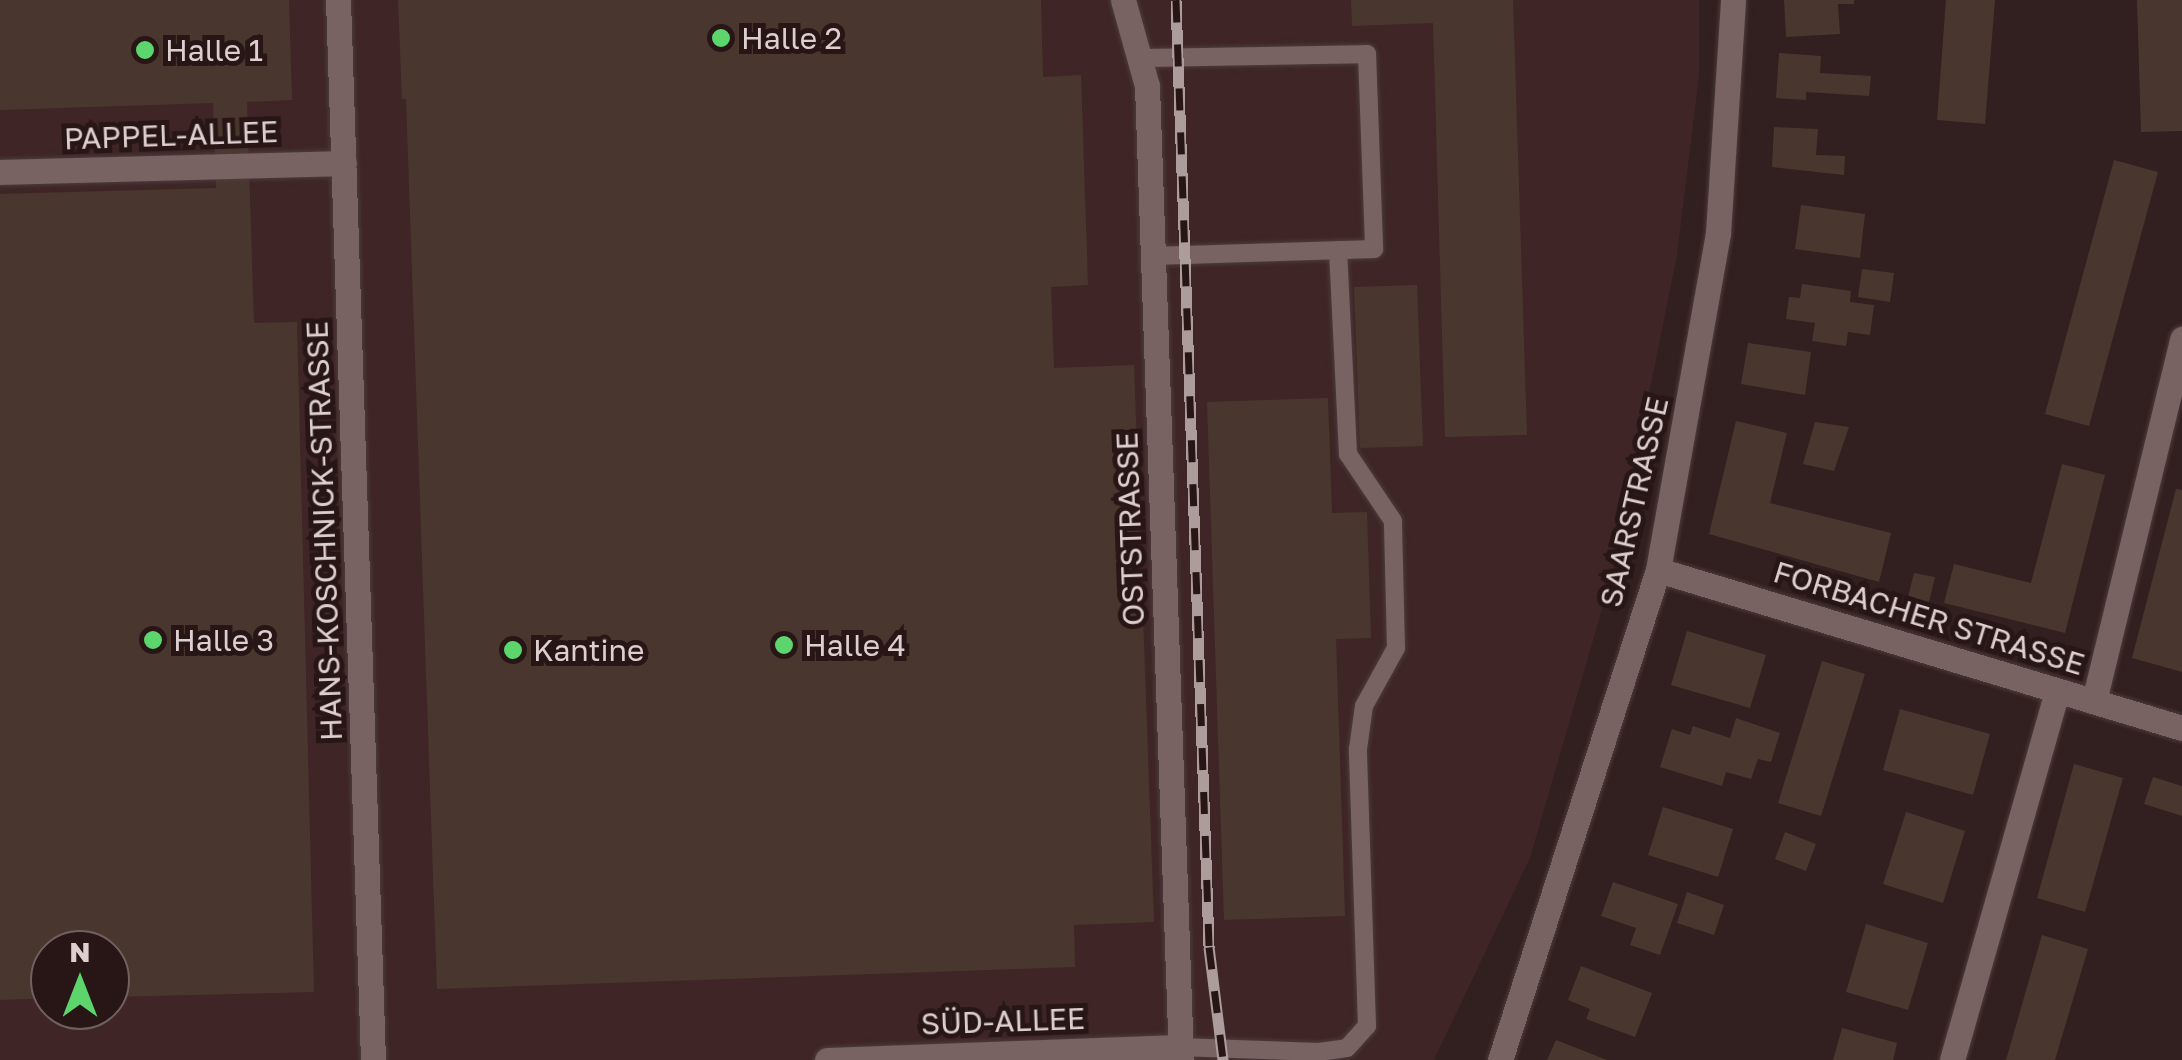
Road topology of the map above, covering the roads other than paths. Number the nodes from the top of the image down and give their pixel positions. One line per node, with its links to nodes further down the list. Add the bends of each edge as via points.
1 (338, 0): 5 (street, HANS-KOSCHNICK-STRASSE)
2 (1123, 0): 4 (street, OSTSTRASSE)
3 (1733, 0): 10 (street, SAARSTRASSE, via 1718,234)
4 (1140, 58): 7 (lane, via 1367,54 1374,249); 8 (street, OSTSTRASSE, via 1147,86)
5 (344, 163): 6 (street, PAPPEL-ALLEE); 15 (street, HANS-KOSCHNICK-STRASSE)
6 (0, 172)
7 (1338, 250): 8 (lane); 14 (lane, via 1348,454 1392,520 1396,648 1364,706 1358,749 1367,1026 1348,1048)
8 (1153, 256): 14 (street, OSTSTRASSE)
9 (2182, 338): 12 (street)
10 (1658, 570): 11 (street, FORBACHER STRASSE); 17 (street, SAARSTRASSE)
11 (2057, 691): 12 (street, FORBACHER STRASSE); 18 (street)
12 (2094, 701): 13 (street, FORBACHER STRASSE)
13 (2182, 728)
14 (1181, 1054): 16 (street, SÜD-ALLEE)
15 (373, 1060)
16 (827, 1060)
17 (1500, 1060)
18 (1952, 1060)

